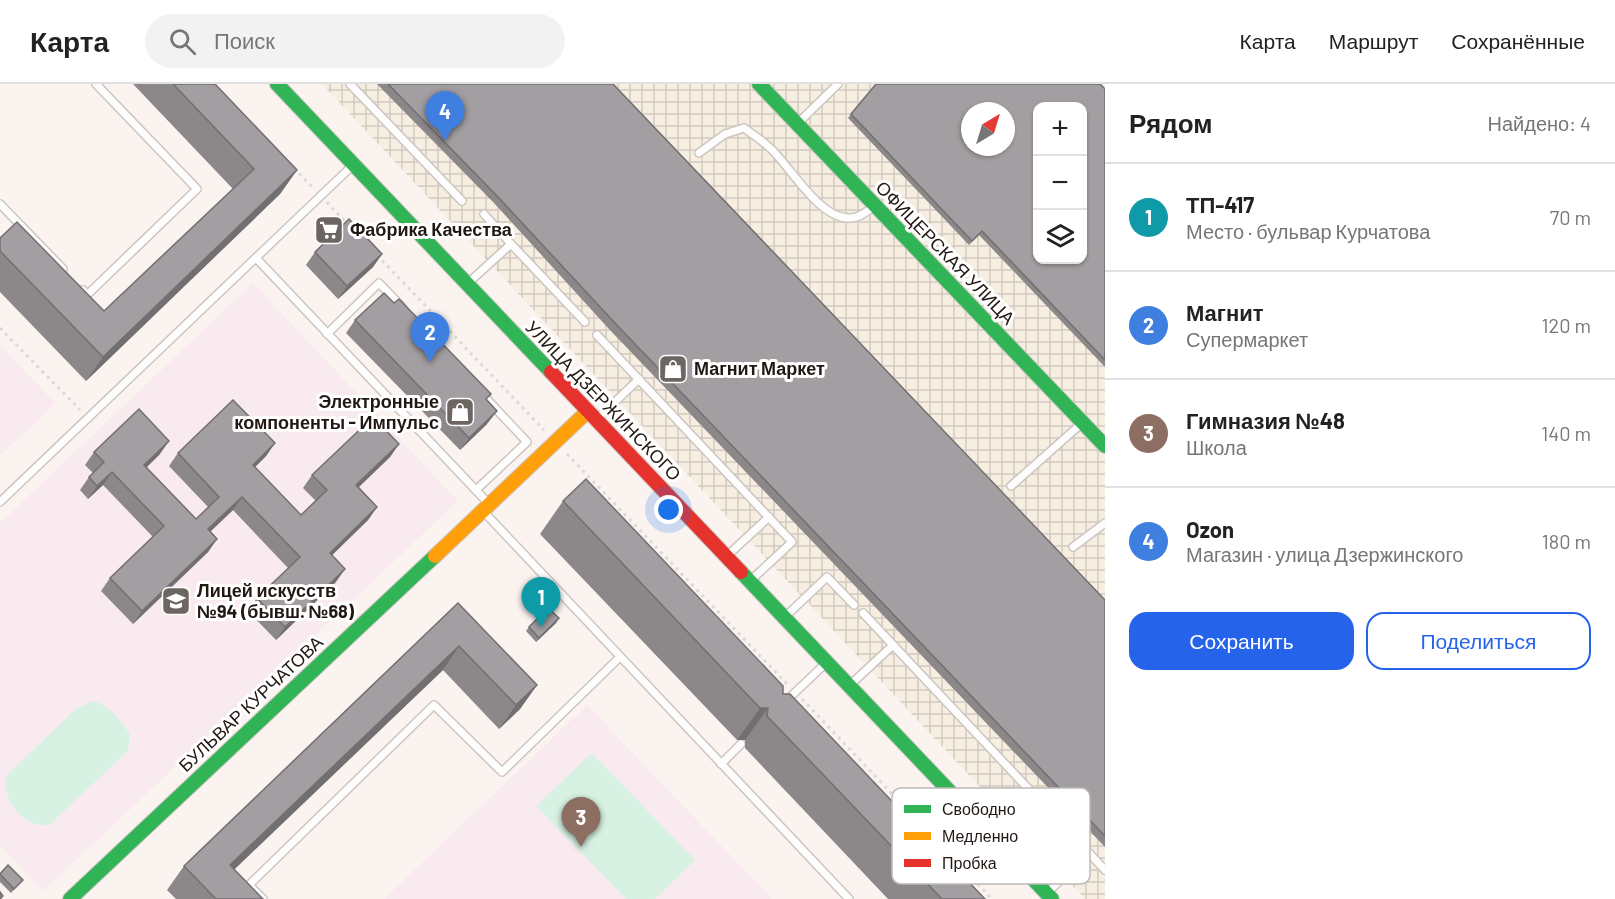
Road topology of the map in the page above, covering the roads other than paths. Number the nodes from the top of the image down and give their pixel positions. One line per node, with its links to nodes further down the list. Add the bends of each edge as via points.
1 (96, 84): 17 (lane, via 197,189 87,295)
2 (277, 84): 8 (street, УЛИЦА ДЗЕРЖИНСКОГО)
3 (350, 84): 9 (lane)
4 (759, 84): 6 (street, ОФИЦЕРСКАЯ УЛИЦА)
5 (838, 84): 6 (lane)
6 (797, 124): 11 (street, ОФИЦЕРСКАЯ УЛИЦА)
7 (699, 153): 11 (lane, via 725,134 744,128 771,148 805,188 834,214 858,217)
8 (354, 165): 14 (lane); 16 (street, УЛИЦА ДЗЕРЖИНСКОГО)
9 (462, 201)
10 (0, 204): 15 (lane)
11 (875, 206): 25 (street, ОФИЦЕРСКАЯ УЛИЦА)
12 (484, 214): 13 (lane)
13 (511, 244): 16 (lane); 19 (lane)
14 (256, 258): 20 (lane); 29 (lane)
15 (71, 278)
16 (467, 284): 24 (street, УЛИЦА ДЗЕРЖИНСКОГО)
17 (79, 286)
18 (410, 315): 20 (lane, via 379,283)
19 (585, 322)
20 (327, 334): 28 (lane)
21 (597, 335): 22 (lane)
22 (639, 379): 24 (lane); 31 (lane)
23 (479, 391): 28 (lane, via 527,442)
24 (592, 416): 30 (street, БУЛЬВАР КУРЧАТОВА, via 555,441); 34 (street, УЛИЦА ДЗЕРЖИНСКОГО)
25 (1082, 422): 26 (street, ОФИЦЕРСКАЯ УЛИЦА); 27 (lane)
26 (1105, 446)
27 (1011, 486)
28 (476, 490): 30 (lane)
29 (0, 502)
30 (486, 507): 40 (lane); 53 (street, БУЛЬВАР КУРЧАТОВА)
31 (769, 518): 34 (lane); 35 (lane, via 792,542)
32 (1105, 523): 33 (lane)
33 (1073, 547)
34 (726, 557): 35 (street, УЛИЦА ДЗЕРЖИНСКОГО)
35 (750, 581): 38 (street, УЛИЦА ДЗЕРЖИНСКОГО)
36 (854, 604): 38 (lane, via 827,577)
37 (863, 613): 39 (lane)
38 (784, 617): 41 (street, УЛИЦА ДЗЕРЖИНСКОГО)
39 (893, 645): 42 (lane); 47 (lane)
40 (620, 657): 45 (lane); 54 (lane, via 502,772 434,705 249,885)
41 (826, 662): 42 (street, УЛИЦА ДЗЕРЖИНСКОГО); 43 (lane)
42 (849, 686): 46 (street, УЛИЦА ДЗЕРЖИНСКОГО)
43 (779, 707)
44 (741, 744): 45 (lane)
45 (722, 764): 55 (lane)
46 (946, 788)
47 (1028, 788)
48 (1090, 854): 49 (lane)
49 (1105, 870)
50 (1038, 884): 52 (street, УЛИЦА ДЗЕРЖИНСКОГО)
51 (1060, 884): 52 (lane)
52 (1049, 896)
53 (70, 899)
54 (263, 899)
55 (849, 899)

